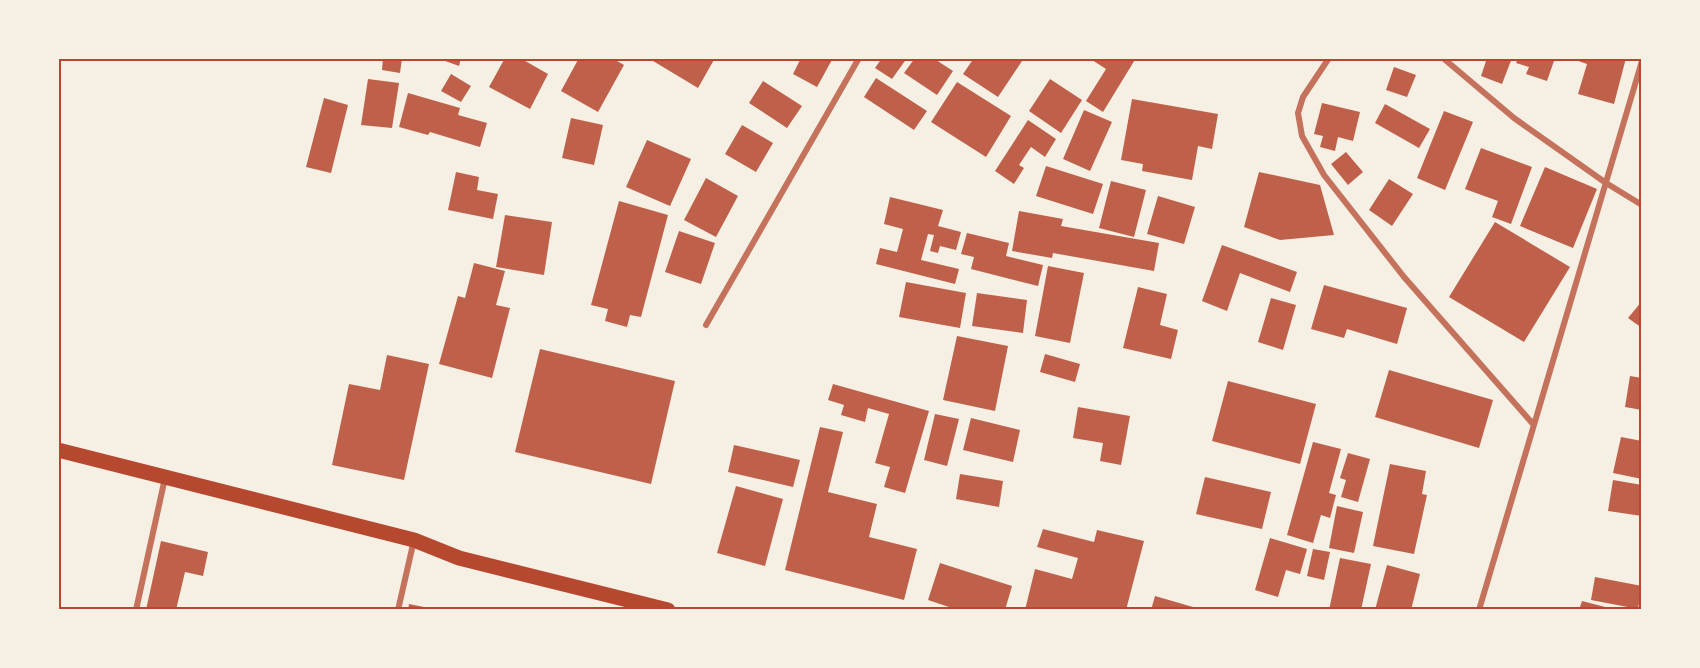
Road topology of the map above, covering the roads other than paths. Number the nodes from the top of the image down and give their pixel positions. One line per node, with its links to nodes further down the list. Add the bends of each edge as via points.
1 (859, 58): 7 (street)
2 (1329, 58): 8 (street, via 1303,97 1298,113 1307,146 1324,175 1404,277)
3 (1443, 58): 5 (street, via 1514,118)
4 (1641, 60): 5 (street)
5 (1606, 183): 6 (street); 8 (street)
6 (1641, 205)
7 (706, 325)
8 (1533, 424): 15 (street)
9 (58, 450): 10 (main road)
10 (165, 477): 11 (main road); 12 (street)
11 (414, 540): 13 (street); 14 (main road, via 459,558)
12 (136, 609)
13 (398, 609)
14 (668, 609)
15 (1479, 609)

